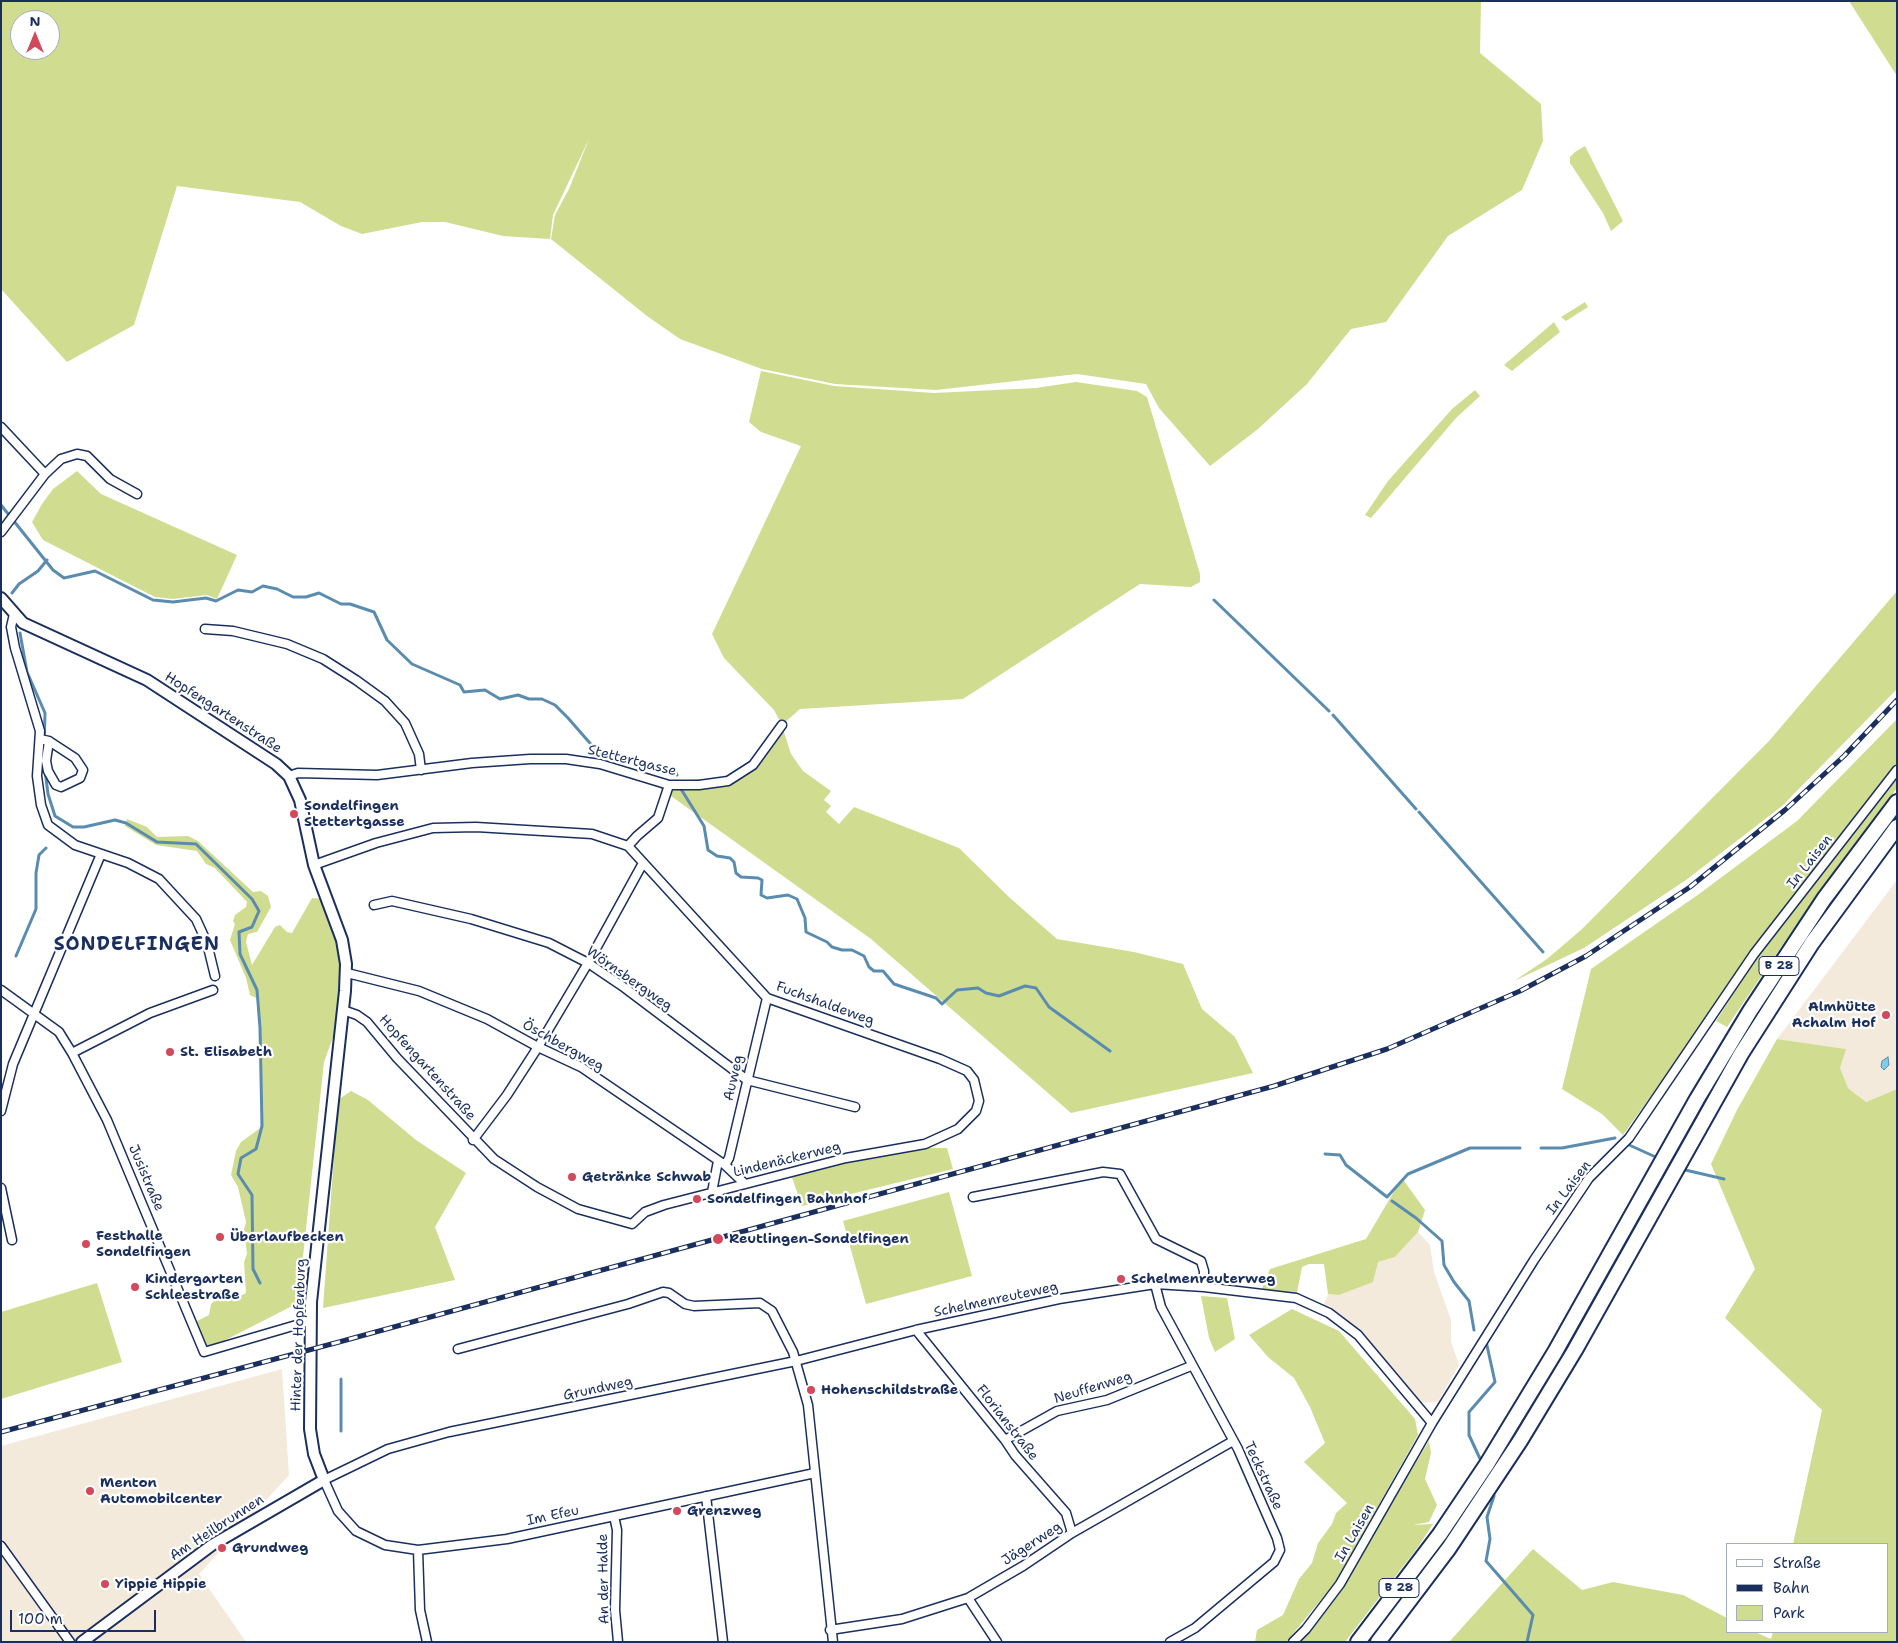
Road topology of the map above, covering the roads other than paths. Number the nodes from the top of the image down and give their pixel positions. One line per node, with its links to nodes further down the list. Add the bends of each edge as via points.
1 (1, 427): 2 (street)
2 (45, 474): 3 (street, via 61,459 77,454 87,456 110,479); 4 (street)
3 (137, 494)
4 (1, 532)
5 (1, 598): 6 (street, Hopfengartenstraße)
6 (14, 614): 11 (street, via 11,627 15,648); 15 (street, Hopfengartenstraße, via 23,623 148,680 276,764)
7 (234, 622): 9 (street)
8 (205, 629): 9 (street)
9 (233, 632): 13 (street, via 287,644 323,659 378,696 409,730)
10 (782, 725): 16 (street, Stettertgasse, via 753,765 728,781)
11 (40, 739): 12 (street); 20 (street, via 37,776 48,825 75,845)
12 (49, 741): 12 (street, via 75,758 84,770 80,778 56,785 46,761)
13 (422, 770): 15 (street, Stettertgasse, via 377,775 298,773); 16 (street, Stettertgasse, via 530,759 566,759 600,764)
14 (1897, 770): 53 (street, In Laisen, via 1754,954 1629,1138 1589,1178)
15 (289, 776): 22 (street, Hopfengartenstraße, via 300,800)
16 (669, 785): 19 (street, via 658,818)
17 (1897, 802): 74 (highway, B 28, via 1793,943 1722,1056 1507,1433 1440,1534)
18 (1897, 827): 75 (highway, B 28, via 1798,964 1741,1054 1575,1350 1520,1441 1452,1543)
19 (628, 846): 21 (street, Fuchshaldeweg); 22 (street, via 592,834 476,827 433,828 376,843)
20 (101, 854): 26 (street, via 159,879 177,896 196,919); 31 (street)
21 (643, 863): 24 (street); 29 (street, Fuchshaldeweg)
22 (314, 865): 25 (street, Hopfengartenstraße, via 342,940)
23 (374, 905): 24 (street, Wörnsbergweg, via 392,901 471,919 549,943)
24 (588, 964): 32 (street); 34 (street, Wörnsbergweg, via 625,988)
25 (347, 973): 30 (street, Hopfengartenstraße); 32 (street, Öschbergweg, via 419,991 487,1019)
26 (215, 976)
27 (1, 990): 31 (street, Jusistraße)
28 (213, 990): 33 (street, via 150,1013)
29 (767, 998): 34 (street, Auweg); 38 (street, Fuchshaldeweg, via 967,1071 978,1092 976,1111 958,1129)
30 (342, 1010): 37 (street, Hopfengartenstraße, via 366,1022); 48 (street, Hinter der Hopfenburg)
31 (34, 1014): 33 (street, Jusistraße, via 59,1032); 36 (street, via 13,1064)
32 (538, 1047): 37 (street); 39 (street, Öschbergweg, via 582,1067)
33 (72, 1053): 48 (street, Jusistraße, via 107,1120 204,1352)
34 (746, 1080): 35 (street, Wörnsbergweg); 39 (street, Auweg, via 729,1158)
35 (856, 1107)
36 (1, 1111)
37 (473, 1140): 44 (street, Hopfengartenstraße, via 500,1164 570,1204 597,1216)
38 (925, 1144): 40 (street, Lindenäckerweg, via 846,1158)
39 (722, 1163): 40 (street, Öschbergweg); 42 (street, Auweg)
40 (745, 1184): 42 (street, Lindenäckerweg)
41 (1, 1188): 45 (street)
42 (712, 1192): 44 (street, Lindenäckerweg, via 645,1212)
43 (973, 1197): 47 (street, via 1103,1172 1120,1174 1156,1239 1201,1261)
44 (632, 1224)
45 (12, 1240)
46 (1155, 1284): 47 (street, Schelmenreuteweg); 49 (street, Schelmenreuteweg, via 1059,1299); 52 (street, Teckstraße, via 1160,1307)
47 (1204, 1286): 53 (street, Schelmenreuteweg, via 1296,1298 1329,1313 1358,1335)
48 (310, 1321): 57 (street, Hinter der Hopfenburg, via 310,1429 314,1454)
49 (916, 1330): 51 (street, Schelmenreuteweg); 54 (street, Florianstraße)
50 (458, 1349): 51 (street, via 663,1292 694,1306 760,1303 772,1311)
51 (796, 1361): 56 (street, via 808,1405); 57 (street, Grundweg, via 449,1432 388,1449)
52 (1191, 1366): 54 (street, Neuffenweg, via 1107,1400 1057,1411); 55 (street, Teckstraße)
53 (1432, 1423): 73 (street, In Laisen, via 1340,1584)
54 (1005, 1440): 60 (street, Florianstraße, via 1066,1513)
55 (1233, 1441): 60 (street, Jägerweg); 72 (street, Teckstraße, via 1280,1550 1274,1562 1195,1628)
56 (815, 1473): 58 (street, Im Efeu); 64 (street)
57 (324, 1480): 62 (street, Im Efeu, via 338,1511 356,1531 385,1545); 66 (street, Am Heilbrunnen, via 212,1545)
58 (706, 1496): 59 (street, Im Efeu); 69 (street)
59 (614, 1516): 62 (street, Im Efeu, via 490,1542); 68 (street, An der Halde)
60 (1072, 1533): 63 (street, Jägerweg)
61 (1, 1546): 65 (street)
62 (418, 1550): 67 (street, via 420,1610)
63 (968, 1598): 64 (street, Jägerweg, via 902,1618); 71 (street)
64 (830, 1630): 70 (street)
65 (70, 1642)
66 (82, 1642)
67 (427, 1642)
68 (618, 1642)
69 (723, 1642)
70 (833, 1642)
71 (997, 1642)
72 (1170, 1642)
73 (1293, 1642)
74 (1358, 1642)
75 (1378, 1642)

